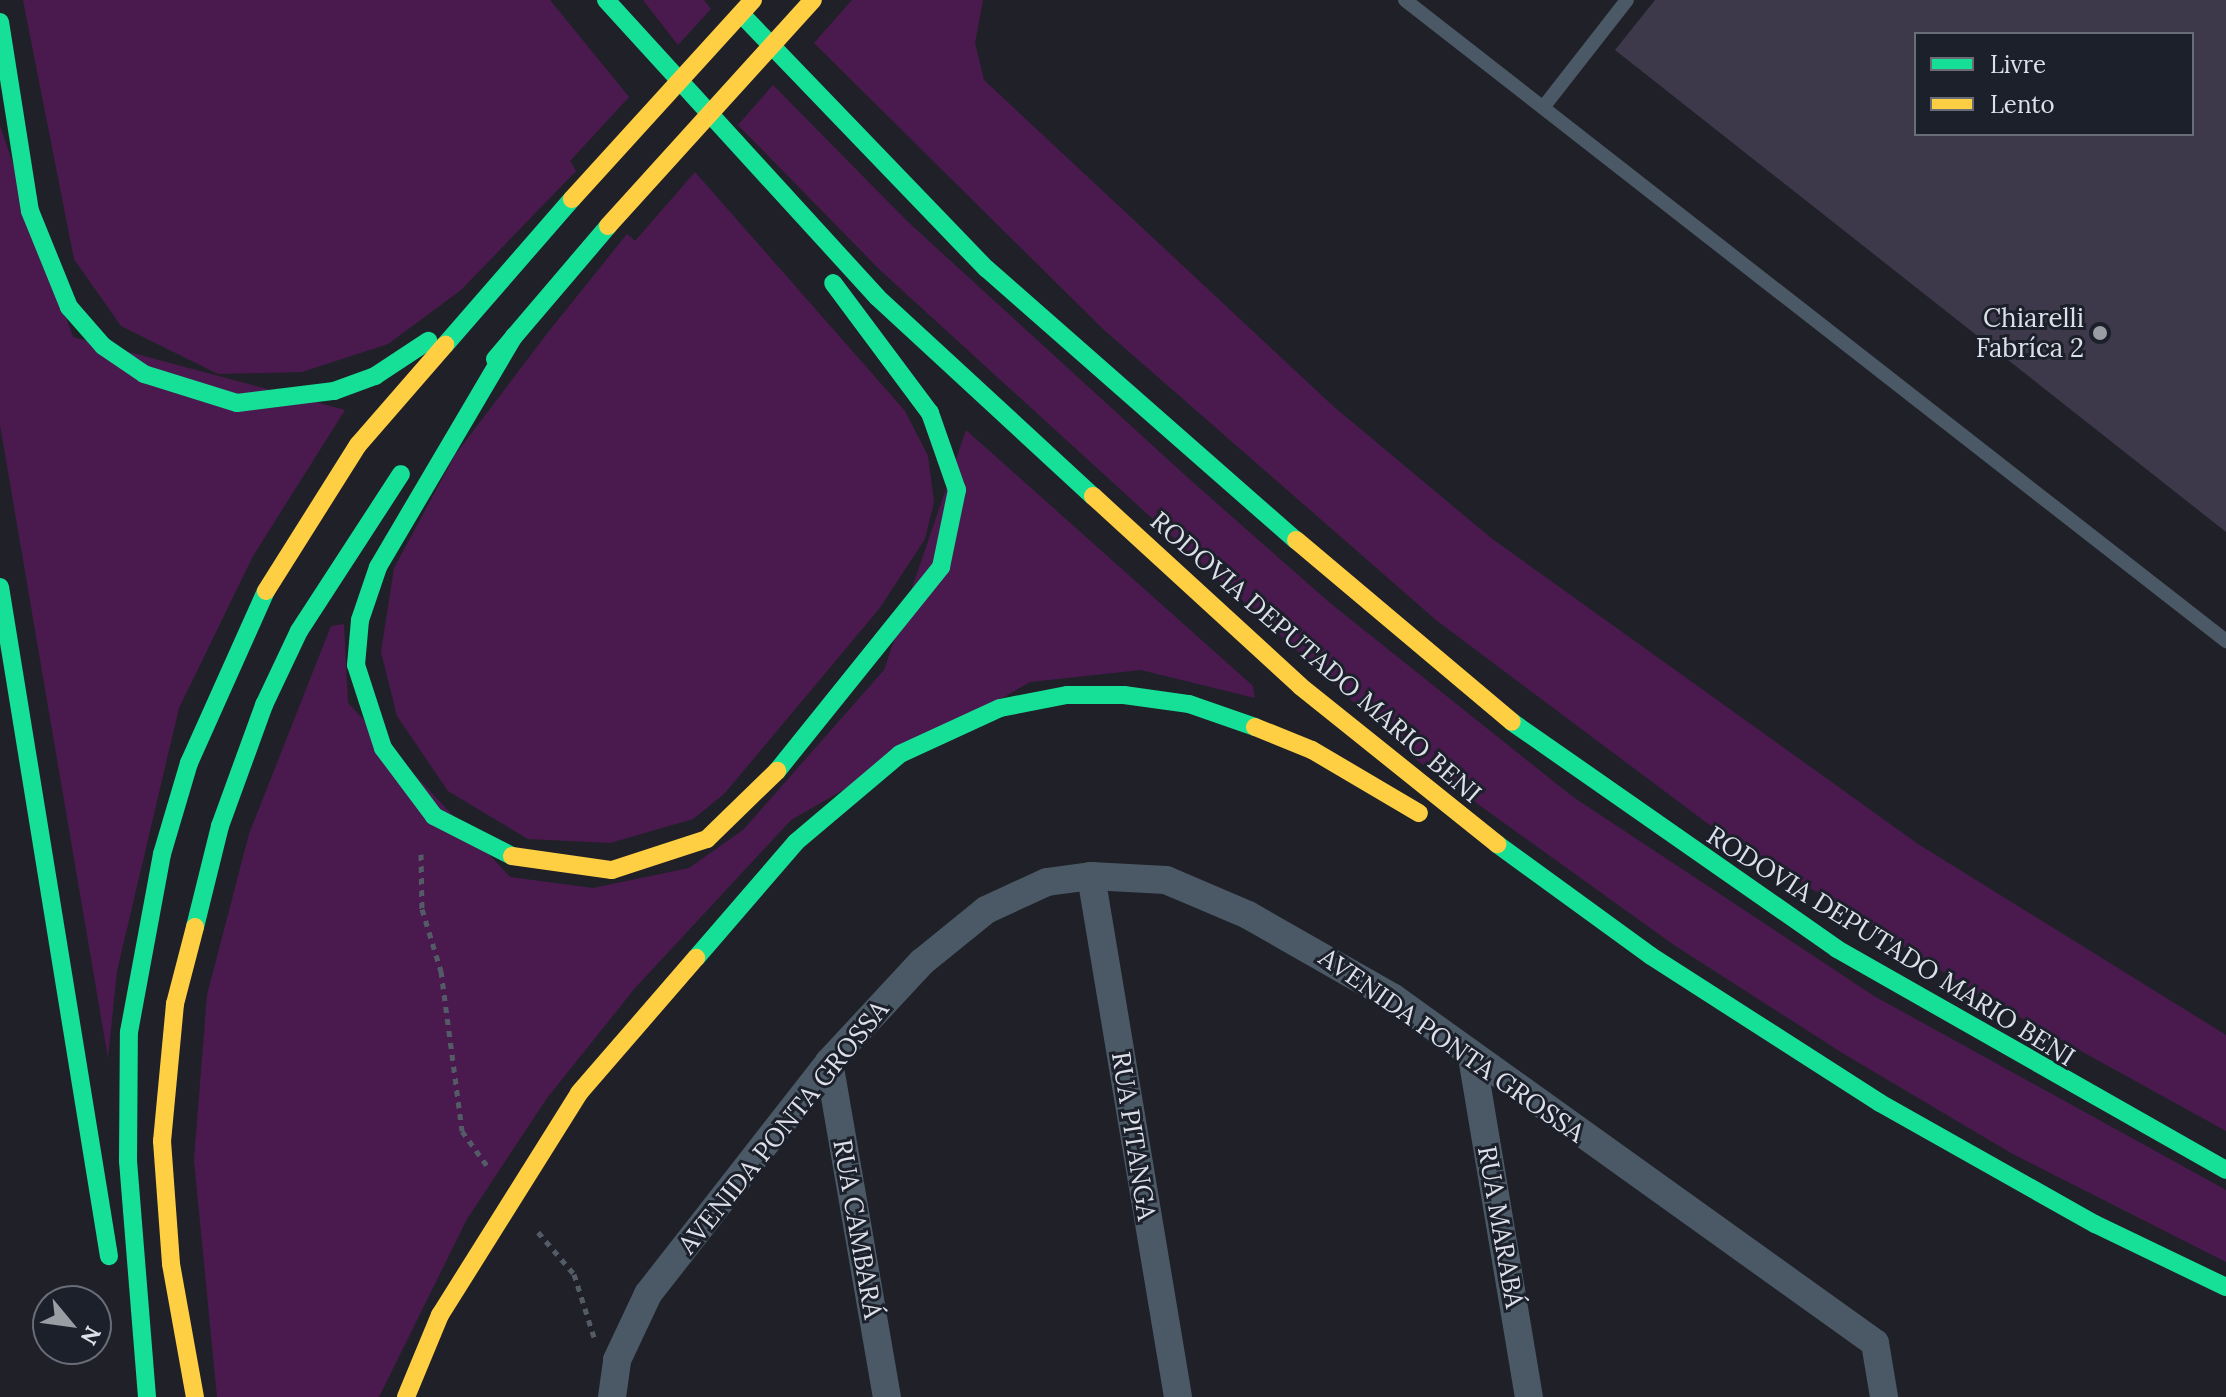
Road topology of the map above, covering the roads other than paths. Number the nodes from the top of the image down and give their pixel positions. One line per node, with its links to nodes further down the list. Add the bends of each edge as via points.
1 (588, 0): 9 (highway)
2 (606, 0): 9 (highway, RODOVIA DEPUTADO MARIO BENI)
3 (730, 0): 20 (highway, RODOVIA DEPUTADO MARIO BENI, via 987,269 1468,691 1837,949)
4 (753, 0): 12 (highway, bridge)
5 (813, 0): 13 (highway, bridge)
6 (1405, 0): 10 (lane)
7 (1627, 0): 10 (lane)
8 (0, 22): 12 (highway, via 30,211 47,265 69,307 103,346 144,374 237,403 334,391 413,354)
9 (651, 54): 11 (highway, RODOVIA DEPUTADO MARIO BENI)
10 (1545, 105): 15 (lane)
11 (729, 143): 13 (highway, via 930,413 957,490 954,532 907,618 748,805 707,839 612,870 520,860 434,816 383,748 356,665 360,620 378,567); 17 (highway, RODOVIA DEPUTADO MARIO BENI, via 877,297 1300,686 1440,803)
12 (503, 277): 25 (highway, via 358,445 308,516 247,625 189,763 162,854 129,1032 128,1161)
13 (514, 336): 26 (highway, via 420,450 299,631 264,705 220,826 175,1004 162,1141 171,1264)
14 (0, 587): 21 (highway)
15 (2226, 641)
16 (1091, 876): 18 (street, AVENIDA PONTA GROSSA, via 1166,880 1248,915 1392,997); 19 (street, AVENIDA PONTA GROSSA, via 1047,882 986,910 922,962); 30 (street, RUA PITANGA)
17 (1584, 909): 22 (highway, RODOVIA DEPUTADO MARIO BENI, via 1880,1103 2095,1224); 27 (highway, via 1312,750 1246,723 1189,704 1124,695 1067,695 1000,708 900,754 796,842 579,1093 440,1315)
18 (1472, 1057): 31 (street, RUA MARABÁ); 32 (street, AVENIDA PONTA GROSSA, via 1875,1343)
19 (829, 1062): 28 (street, AVENIDA PONTA GROSSA, via 648,1294 617,1360); 29 (street, RUA CAMBARÁ)
20 (2226, 1170)
21 (113, 1283)
22 (2226, 1287)
23 (119, 1312): 24 (highway)
24 (134, 1397)
25 (147, 1397)
26 (195, 1397)
27 (406, 1397)
28 (612, 1397)
29 (887, 1397)
30 (1178, 1397)
31 (1529, 1397)
32 (1884, 1397)

